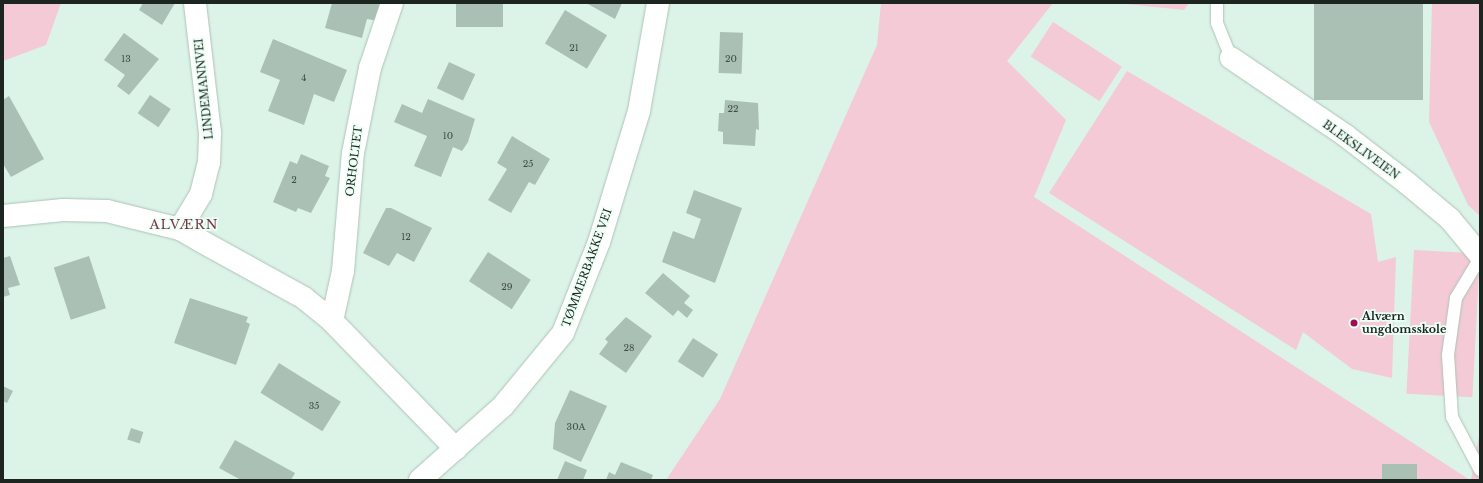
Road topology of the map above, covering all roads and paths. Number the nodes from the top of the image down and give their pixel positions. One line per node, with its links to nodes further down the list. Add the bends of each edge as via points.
1 (195, 3): 7 (street, LINDEMANNVEI, via 210,133 209,163 201,194)
2 (392, 3): 9 (street, ORHOLTET, via 370,68 353,153 343,271)
3 (658, 3): 10 (street, TØMMERBAKKE VEI, via 639,111 599,242 563,332 503,406)
4 (1217, 3): 5 (lane, via 1217,23)
5 (1231, 58): 8 (street, BLEKSLIVEIEN, via 1346,136 1407,183 1450,219)
6 (3, 216): 7 (street, via 63,210 107,211)
7 (180, 230): 9 (street, via 304,298)
8 (1480, 256): 11 (lane, via 1456,298 1448,355 1452,416)
9 (332, 321): 10 (street)
10 (456, 449): 12 (street, TØMMERBAKKE VEI)
11 (1480, 470)
12 (420, 480)

